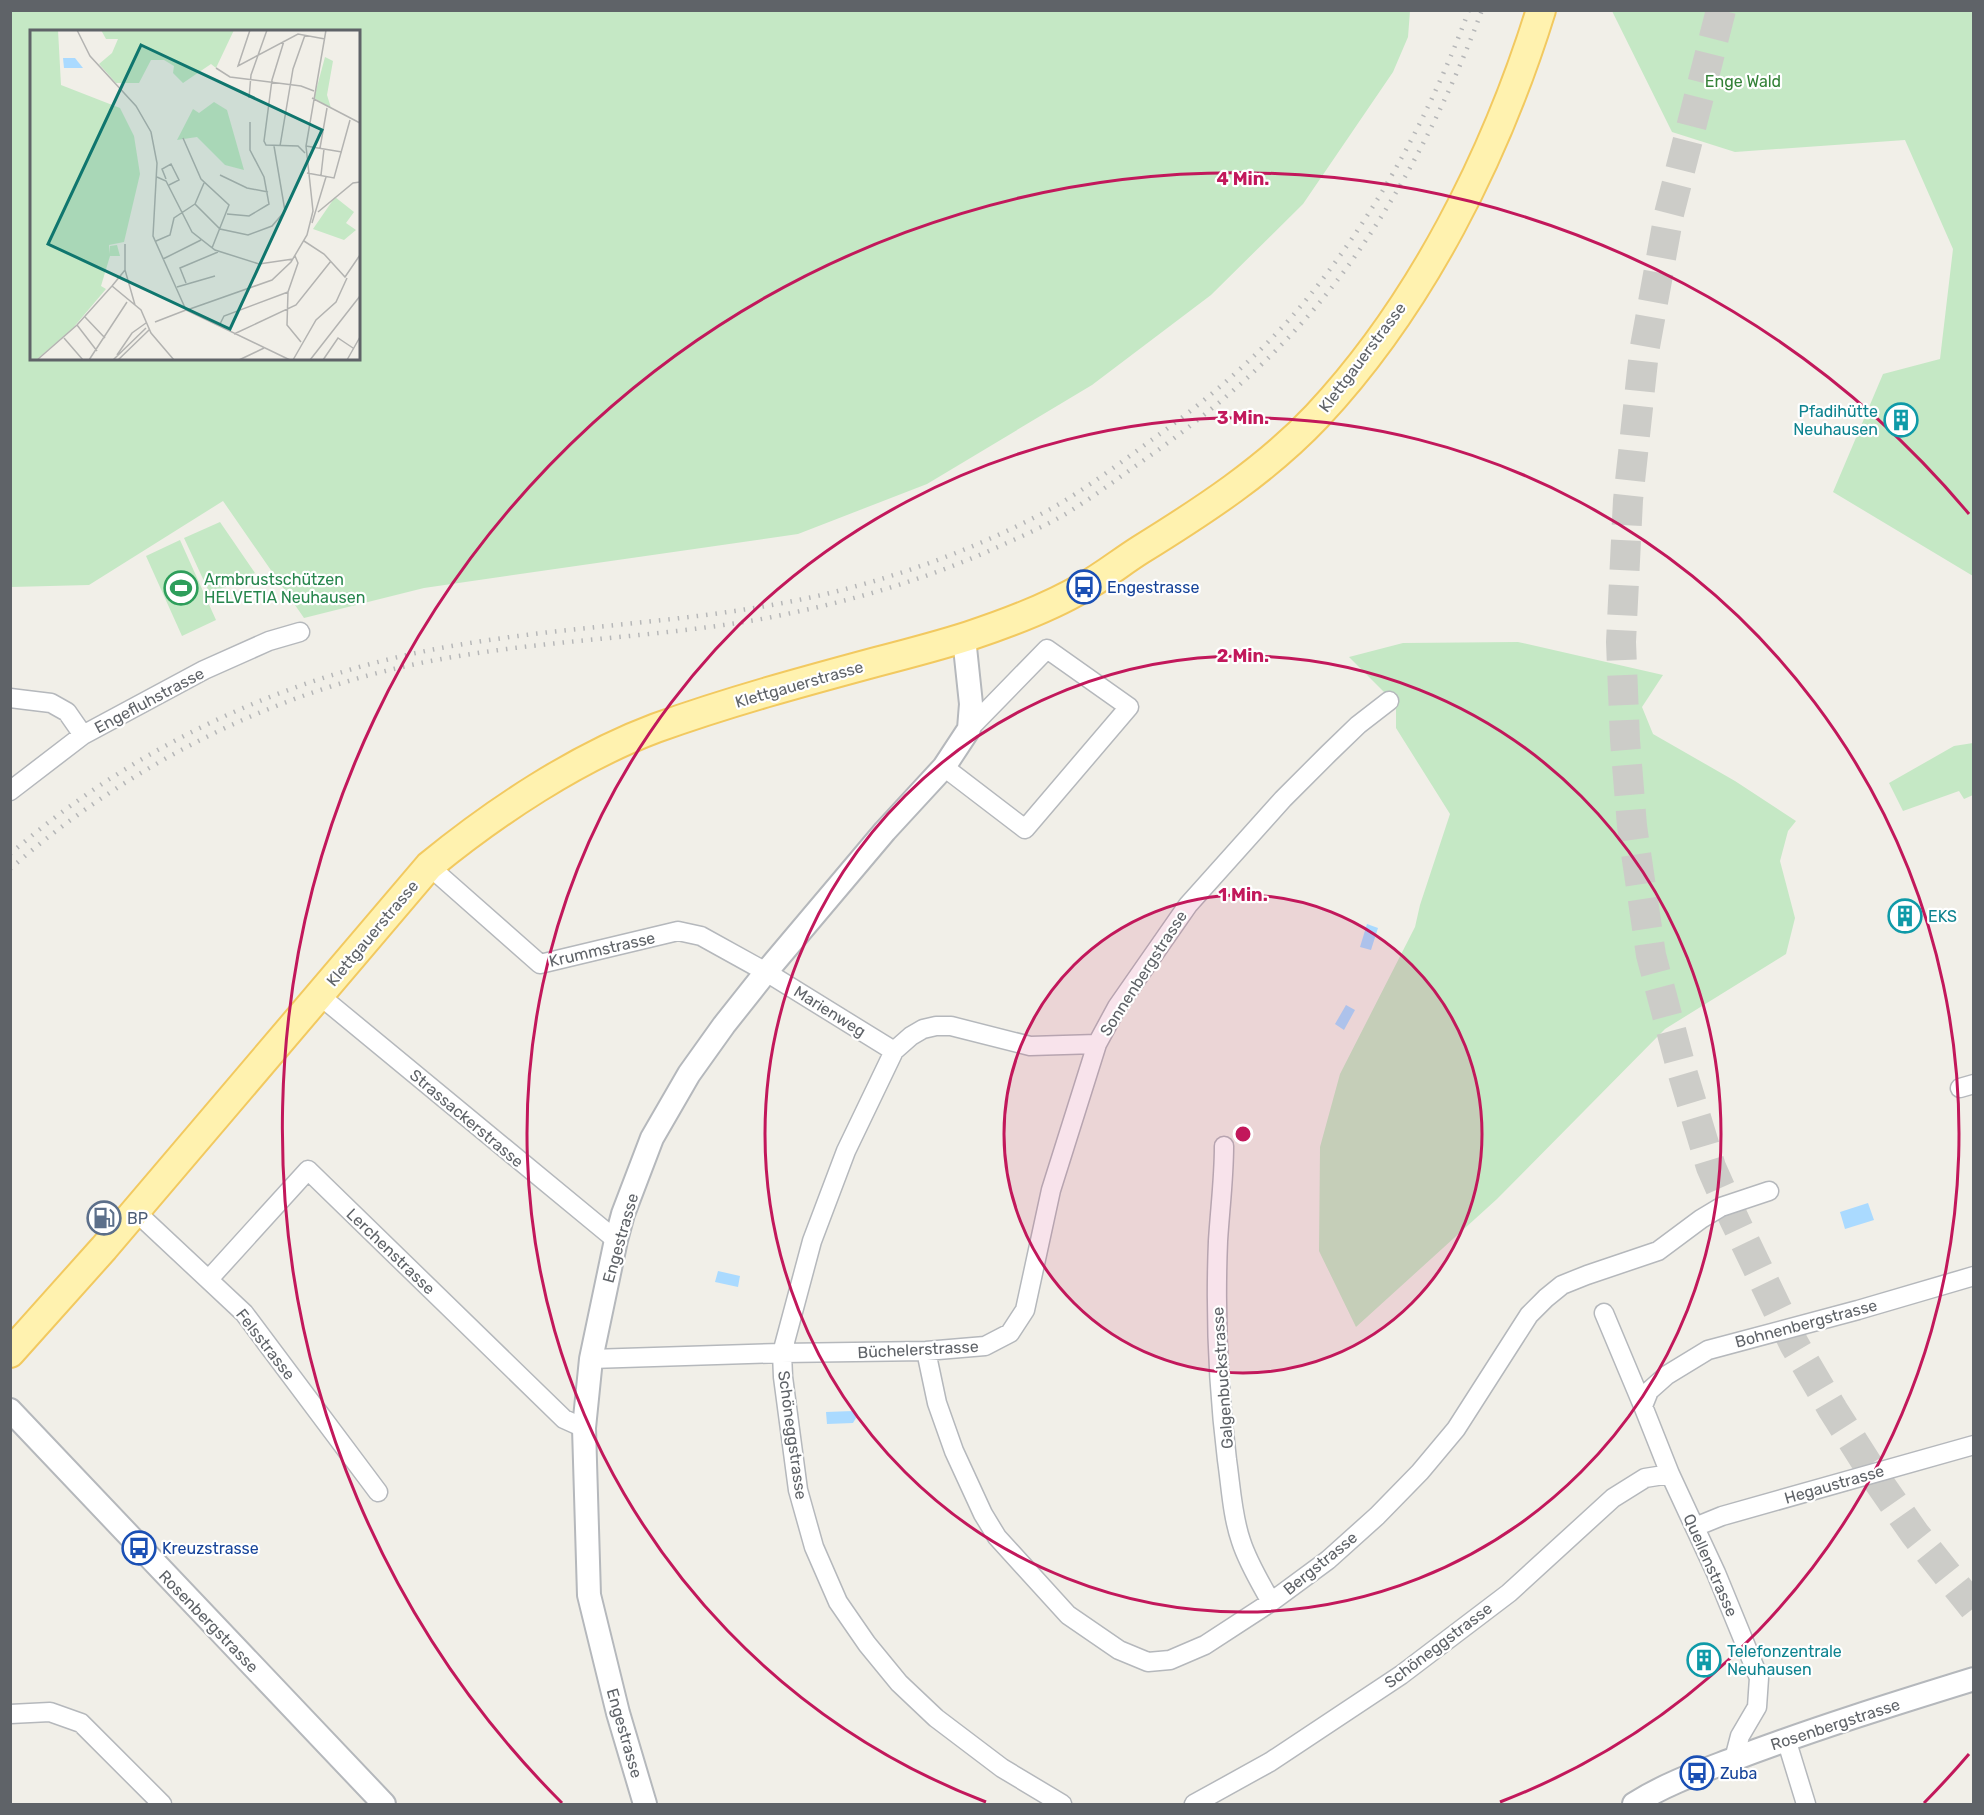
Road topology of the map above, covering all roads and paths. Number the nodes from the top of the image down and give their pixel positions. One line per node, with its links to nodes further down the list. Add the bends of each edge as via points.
1 (1541, 10): 3 (main road, Klettgauerstrasse, via 1507,106 1442,242 1384,332 1315,417 1229,492 1084,587 1014,621)
2 (300, 632): 7 (street, Engefluhstrasse, via 268,641 204,670)
3 (964, 638): 6 (street, via 971,704); 10 (main road, Klettgauerstrasse, via 726,705 635,737 527,795 472,830)
4 (10, 698): 7 (street, via 51,703 67,712)
5 (1389, 701): 13 (street, Sonnenbergstrasse, via 1320,761 1188,905 1117,1007)
6 (969, 729): 8 (street, Engestrasse); 8 (street, Engestrasse, via 1047,649 1129,707 1025,829)
7 (83, 735): 9 (street, Engefluhstrasse)
8 (944, 767): 11 (street, Engestrasse)
9 (10, 791)
10 (429, 866): 11 (street, Krummstrasse, via 540,964 678,931 701,936); 12 (main road, Klettgauerstrasse)
11 (766, 972): 14 (street, Marienweg); 18 (street, Engestrasse, via 689,1074 652,1138)
12 (319, 995): 17 (main road, Klettgauerstrasse); 18 (street, Strassackerstrasse)
13 (1097, 1044): 14 (street, Sonnenbergstrasse, via 1030,1046 951,1026 936,1026 911,1036); 22 (street, Büchelerstrasse, via 1051,1190 1024,1310 1010,1334 985,1346)
14 (894, 1051): 24 (street, Sonnenbergstrasse, via 846,1151 820,1218)
15 (1224, 1146): 33 (street, Galgenbuckstrasse, via 1217,1314 1221,1413 1238,1533 1250,1566)
16 (1769, 1191): 33 (street, Bergstrasse, via 1721,1207 1658,1251 1562,1285 1546,1298 1529,1314 1456,1429 1420,1472 1328,1560)
17 (135, 1211): 20 (street, Felsstrasse); 23 (main road, Klettgauerstrasse)
18 (616, 1240): 25 (street, Engestrasse)
19 (1974, 1276): 26 (street, Bohnenbergstrasse, via 1708,1350 1667,1375)
20 (209, 1279): 28 (street, Lerchenstrasse, via 308,1170 564,1419); 31 (street, Felsstrasse, via 244,1313)
21 (1604, 1313): 26 (street, Quellenstrasse)
22 (926, 1351): 24 (street, Büchelerstrasse); 33 (street, Bergstrasse, via 937,1403 983,1514 997,1537 1068,1615 1119,1650 1148,1662 1170,1660 1204,1645)
23 (10, 1353)
24 (782, 1353): 25 (street, Büchelerstrasse); 41 (street, Schöneggstrasse, via 798,1490 814,1547 838,1602 892,1675 936,1718 1002,1768)
25 (591, 1359): 28 (street, Engestrasse)
26 (1646, 1399): 30 (street, Quellenstrasse)
27 (10, 1410): 39 (street, Rosenbergstrasse)
28 (584, 1428): 40 (street, Engestrasse, via 589,1595)
29 (1974, 1445): 32 (street, Hegaustrasse)
30 (1670, 1474): 32 (street, Quellenstrasse); 42 (street, Schöneggstrasse, via 1645,1478 1613,1498 1509,1593 1401,1676 1270,1762)
31 (378, 1492)
32 (1695, 1527): 37 (street, Quellenstrasse, via 1759,1678 1758,1707 1740,1736)
33 (1271, 1602)
34 (1974, 1679): 36 (street, Rosenbergstrasse)
35 (10, 1714): 38 (street, via 50,1712 81,1723)
36 (1786, 1739): 37 (street, Rosenbergstrasse); 44 (street)
37 (1734, 1759): 43 (street, Rosenbergstrasse, via 1671,1784)
38 (162, 1804)
39 (384, 1804)
40 (645, 1804)
41 (1062, 1804)
42 (1194, 1804)
43 (1634, 1804)
44 (1806, 1804)

